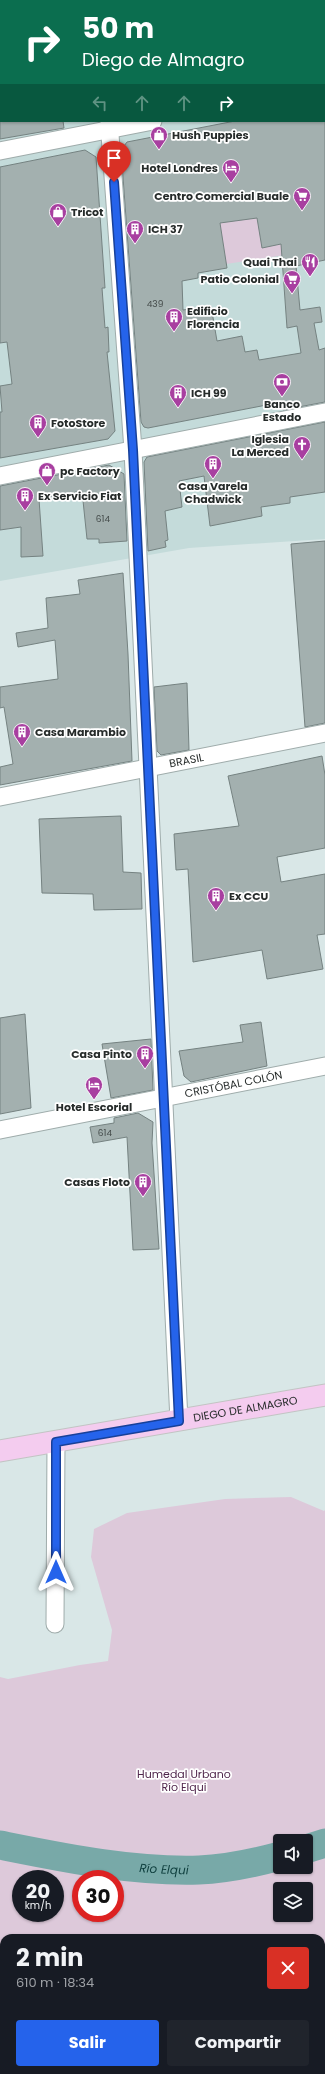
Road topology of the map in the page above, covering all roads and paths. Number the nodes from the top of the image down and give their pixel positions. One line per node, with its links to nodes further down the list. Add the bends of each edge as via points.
1 (142, 122): 2 (street)
2 (110, 125): 3 (street); 5 (street)
3 (0, 151)
4 (325, 412): 5 (street)
5 (133, 450): 6 (street); 8 (street)
6 (0, 476)
7 (325, 732): 8 (street, BRASIL)
8 (147, 768): 9 (street, BRASIL); 11 (street)
9 (0, 797)
10 (325, 1066): 11 (street, CRISTÓBAL COLÓN)
11 (164, 1097): 12 (street, CRISTÓBAL COLÓN); 14 (street)
12 (0, 1130)
13 (325, 1395): 14 (main road, DIEGO DE ALMAGRO)
14 (179, 1421): 15 (main road, DIEGO DE ALMAGRO)
15 (56, 1442): 16 (main road, DIEGO DE ALMAGRO); 17 (street)
16 (0, 1451)
17 (55, 1624)

